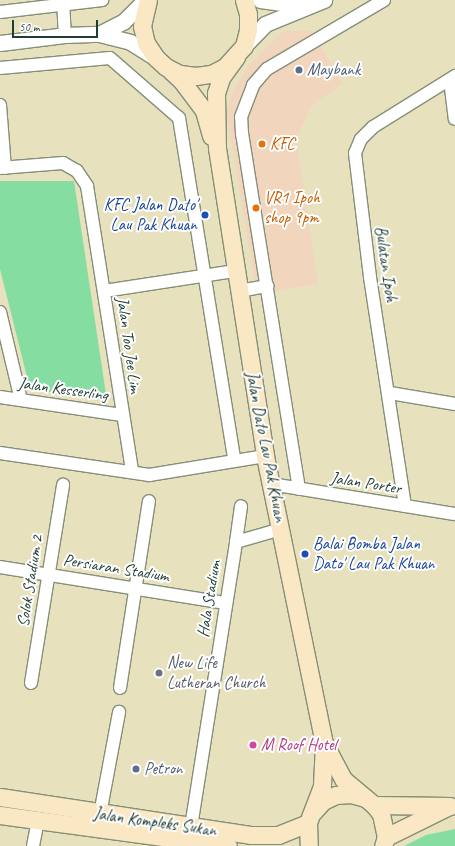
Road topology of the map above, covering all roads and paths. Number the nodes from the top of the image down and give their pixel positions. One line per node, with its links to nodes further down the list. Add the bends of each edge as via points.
1 (102, 0): 7 (street)
2 (146, 0): 10 (street, via 124,21); 14 (main road, Jalan Dato Lau Pak Khuan, via 142,26 146,43)
3 (244, 0): 13 (main road, via 248,14 248,30)
4 (260, 0): 8 (street)
5 (324, 0): 8 (street)
6 (384, 0): 23 (street, via 275,63 258,77 247,95 241,117 242,134)
7 (64, 2): 9 (street); 11 (street)
8 (306, 6): 13 (street, via 265,24)
9 (0, 12)
10 (99, 34): 11 (street); 14 (street, via 130,42)
11 (65, 35): 12 (street)
12 (0, 43)
13 (240, 51): 14 (main road, via 225,67 211,74 180,74); 19 (main road, Jalan Dato Lau Pak Khuan, via 221,78 216,93)
14 (161, 63): 19 (main road, Jalan Dato Lau Pak Khuan, via 181,80 204,111)
15 (0, 68): 22 (street, via 110,58 174,112 181,125)
16 (452, 78): 18 (street); 27 (street, Bulatan Ipoh, via 370,130 361,139 355,153 370,278)
17 (0, 105): 20 (street)
18 (455, 118)
19 (217, 148): 21 (main road, Jalan Dato Lau Pak Khuan)
20 (3, 168): 24 (street, Jalan Too Jee Lim, via 58,162 71,166 83,178 89,194)
21 (235, 271): 22 (street); 25 (main road, Jalan Dato Lau Pak Khuan)
22 (203, 277): 24 (street); 34 (street)
23 (268, 286): 25 (street); 38 (street)
24 (104, 291): 31 (street, Jalan Too Jee Lim)
25 (239, 291): 33 (main road, Jalan Dato Lau Pak Khuan)
26 (0, 312): 29 (street)
27 (390, 393): 30 (street); 41 (street, Bulatan Ipoh)
28 (0, 397): 29 (street, Jalan Kesserling)
29 (21, 400): 31 (street, Jalan Kesserling)
30 (455, 404)
31 (122, 415): 35 (street, Jalan Too Jee Lim)
32 (0, 453): 35 (street)
33 (265, 456): 34 (street); 36 (main road, Jalan Dato Lau Pak Khuan)
34 (234, 459): 35 (street, via 149,475)
35 (132, 470)
36 (271, 484): 38 (street, Jalan Porter); 43 (main road, Jalan Dato Lau Pak Khuan)
37 (62, 485): 46 (street, Solok Stadium 2)
38 (299, 489): 41 (street, Jalan Porter)
39 (149, 500): 47 (street)
40 (241, 506): 44 (street)
41 (405, 506): 42 (street, Jalan Porter)
42 (455, 514)
43 (281, 529): 44 (street, Hala Stadium); 52 (main road, Jalan Dato Lau Pak Khuan)
44 (236, 542): 48 (street, Hala Stadium)
45 (0, 567): 46 (street, Persiaran Stadium)
46 (48, 575): 47 (street, Persiaran Stadium); 49 (street, Solok Stadium 2)
47 (135, 589): 48 (street, Persiaran Stadium); 50 (street)
48 (226, 603): 60 (street, Hala Stadium)
49 (31, 683)
50 (120, 688)
51 (119, 712): 56 (street)
52 (324, 743): 54 (main road, via 344,780); 58 (main road, via 322,786)
53 (0, 797): 56 (main road, Jalan Kompleks Sukan)
54 (370, 801): 55 (main road); 58 (main road, via 351,794 336,795 323,801); 61 (main road, via 382,814)
55 (453, 805): 61 (main road)
56 (100, 814): 60 (main road, Jalan Kompleks Sukan)
57 (0, 815): 59 (main road, Jalan Kompleks Sukan)
58 (311, 817): 60 (main road, Jalan Kompleks Sukan, via 278,835 267,836); 64 (main road)
59 (38, 821): 62 (street); 63 (main road, Jalan Kompleks Sukan)
60 (191, 827)
61 (385, 841)
62 (33, 846)
63 (228, 846)
64 (309, 846)

